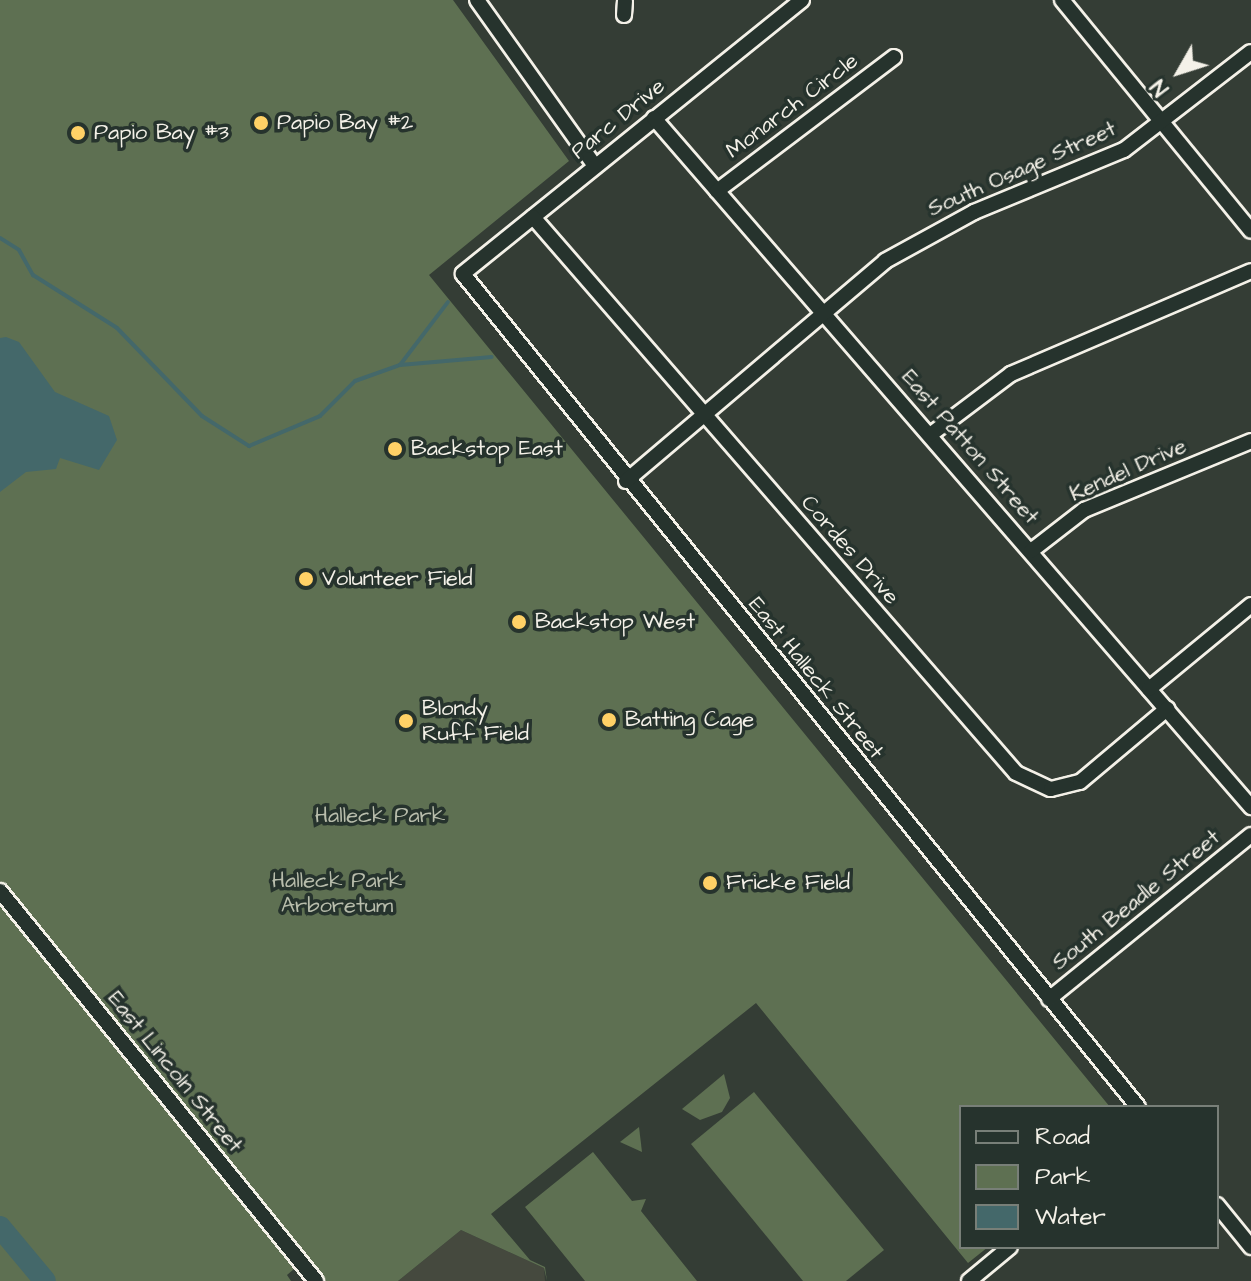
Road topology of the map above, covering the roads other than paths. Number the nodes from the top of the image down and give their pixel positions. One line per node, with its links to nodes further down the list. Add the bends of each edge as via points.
1 (477, 0): 8 (street)
2 (802, 0): 6 (street, Parc Drive)
3 (1062, 0): 7 (street)
4 (1251, 52): 7 (street, South Osage Street)
5 (894, 57): 9 (street, Monarch Circle)
6 (654, 118): 8 (street, Parc Drive); 9 (street, East Patton Street)
7 (1163, 124): 11 (street); 14 (street, South Osage Street, via 1124,150 930,233)
8 (595, 166): 10 (street, Parc Drive)
9 (717, 191): 14 (street, East Patton Street)
10 (533, 217): 13 (street, Parc Drive); 15 (street, Cordes Drive)
11 (1251, 231)
12 (1251, 271): 16 (street, via 1011,374)
13 (463, 274): 18 (street, East Halleck Street)
14 (821, 310): 15 (street, South Osage Street); 16 (street, East Patton Street)
15 (703, 414): 18 (street, South Osage Street); 22 (street, Cordes Drive, via 1016,773 1051,789 1080,782)
16 (930, 435): 19 (street, East Patton Street)
17 (1251, 441): 19 (street, Kendel Drive, via 1084,510)
18 (626, 481): 26 (street, East Halleck Street)
19 (1031, 551): 21 (street, East Patton Street)
20 (1251, 605): 21 (street)
21 (1149, 689): 22 (street, East Patton Street)
22 (1167, 709): 23 (street, East Patton Street)
23 (1251, 807)
24 (1251, 835): 26 (street, South Beadle Street)
25 (0, 891): 31 (street, East Lincoln Street)
26 (1049, 999): 27 (street, East Halleck Street)
27 (1136, 1105)
28 (1219, 1207): 29 (street)
29 (1251, 1247)
30 (1008, 1249): 32 (street)
31 (316, 1281)
32 (969, 1281)

